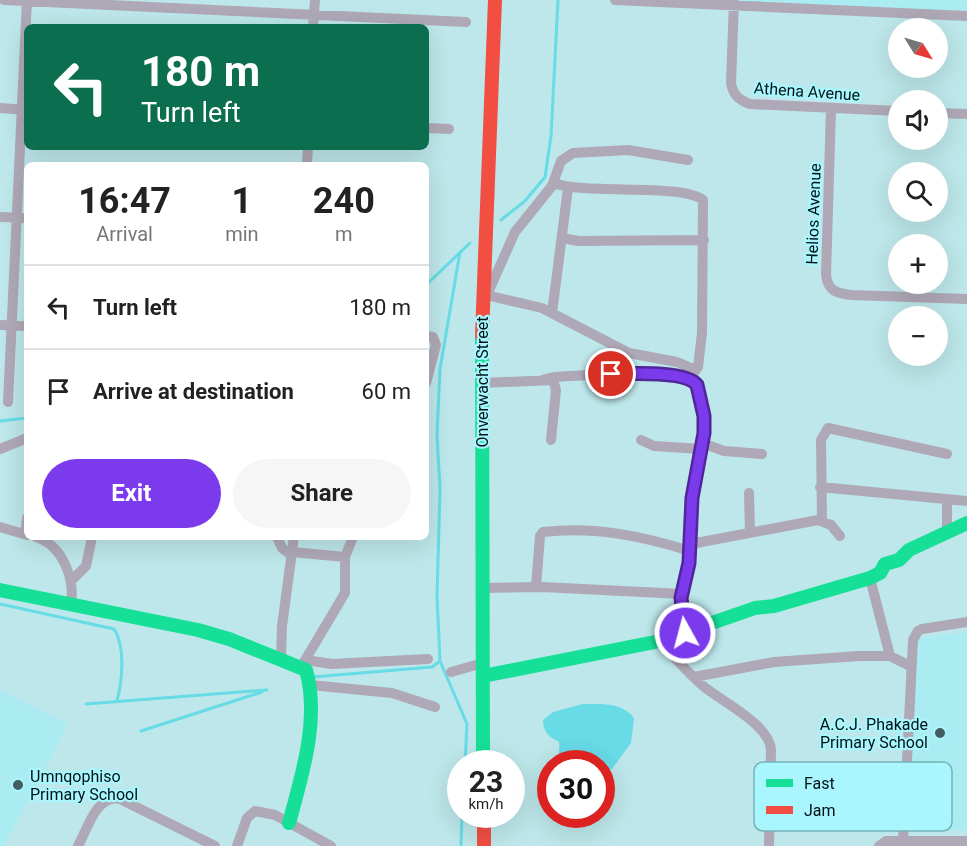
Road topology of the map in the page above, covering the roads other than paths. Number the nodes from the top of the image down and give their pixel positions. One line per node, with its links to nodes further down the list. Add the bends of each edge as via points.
1 (4, 0): 5 (street)
2 (315, 0): 7 (street)
3 (495, 0): 28 (street, Onverwacht Street)
4 (615, 0): 6 (street)
5 (27, 1): 7 (street); 10 (street)
6 (733, 3): 8 (street); 13 (street, Athena Avenue, via 731,83 739,99 750,104)
7 (314, 15): 9 (street); 11 (street)
8 (967, 16)
9 (466, 22)
10 (27, 24)
11 (313, 24)
12 (0, 108): 14 (street)
13 (831, 109): 15 (street, Athena Avenue); 29 (street, Helios Avenue, via 826,274 830,288 851,295)
14 (24, 110)
15 (888, 111)
16 (948, 113): 17 (street)
17 (967, 114)
18 (429, 128): 19 (street)
19 (449, 129)
20 (24, 146): 25 (street)
21 (688, 160): 22 (street, via 628,150 573,153 561,161)
22 (553, 183): 23 (street); 28 (street, via 515,232)
23 (568, 188): 26 (street); 27 (street, via 630,189 699,197 703,200)
24 (0, 217): 25 (street)
25 (22, 218): 32 (street)
26 (562, 238): 27 (street); 30 (street)
27 (704, 240): 36 (street, via 702,333)
28 (484, 295): 30 (street); 38 (street, Onverwacht Street)
29 (967, 299)
30 (552, 313): 36 (street, via 635,356 677,362)
31 (0, 325): 32 (street)
32 (12, 325): 33 (street); 39 (street)
33 (24, 326)
34 (429, 336): 35 (street, via 436,345)
35 (429, 372)
36 (693, 375): 37 (street); 43 (street, via 704,416)
37 (542, 380): 38 (street); 41 (street, via 553,380 556,385)
38 (482, 383): 69 (street, Onverwacht Street)
39 (9, 402)
40 (24, 439): 44 (street)
41 (551, 440)
42 (641, 440): 43 (street, via 654,446)
43 (701, 446): 45 (street); 63 (street, via 692,498)
44 (0, 448)
45 (762, 454)
46 (947, 454): 47 (street, via 828,428 821,440)
47 (820, 487): 49 (street); 51 (street)
48 (748, 493): 54 (street)
49 (946, 499): 50 (street); 55 (street)
50 (967, 501)
51 (822, 520): 54 (street); 57 (street)
52 (967, 523): 55 (street)
53 (0, 526): 56 (street)
54 (750, 531): 63 (street)
55 (947, 532): 66 (street, via 885,564 880,573)
56 (24, 533)
57 (840, 536)
58 (42, 540): 67 (street, via 50,543 63,561)
59 (91, 540): 67 (street, via 86,566)
60 (278, 540): 64 (street, via 283,550)
61 (294, 540): 64 (street)
62 (352, 540): 65 (street)
63 (690, 548): 68 (street, via 602,531 543,532); 71 (street)
64 (292, 554): 65 (street); 77 (street)
65 (345, 557): 79 (street, via 345,593)
66 (870, 578): 74 (street, via 755,608); 76 (street)
67 (71, 581): 72 (street)
68 (537, 587): 69 (street); 71 (street)
69 (483, 588): 81 (street, Onverwacht Street)
70 (0, 590): 72 (street)
71 (683, 594): 74 (street)
72 (70, 603): 77 (street, via 198,630)
73 (967, 622): 80 (street, via 918,632)
74 (685, 633): 75 (street)
75 (660, 641): 81 (street); 83 (street)
76 (890, 656): 80 (street); 83 (street, via 774,662)
77 (281, 658): 79 (street)
78 (428, 659): 79 (street)
79 (303, 663): 84 (street)
80 (910, 666): 88 (street)
81 (483, 669): 82 (street); 86 (street, Onverwacht Street)
82 (451, 672)
83 (694, 677): 87 (street, via 760,729 771,744)
84 (310, 685): 85 (street, via 392,693); 89 (street, via 306,750)
85 (435, 707)
86 (483, 750)
87 (771, 762)
88 (906, 762)
89 (289, 824): 97 (street, via 275,815 253,812); 98 (street)
90 (484, 828): 99 (street)
91 (769, 831): 100 (street)
92 (903, 831): 93 (street)
93 (903, 841): 94 (street); 101 (street, via 886,841)
94 (967, 842)
95 (78, 846): 96 (street, via 99,806 112,798)
96 (214, 846)
97 (237, 846)
98 (331, 846)
99 (484, 846)
100 (769, 846)
101 (879, 846)

